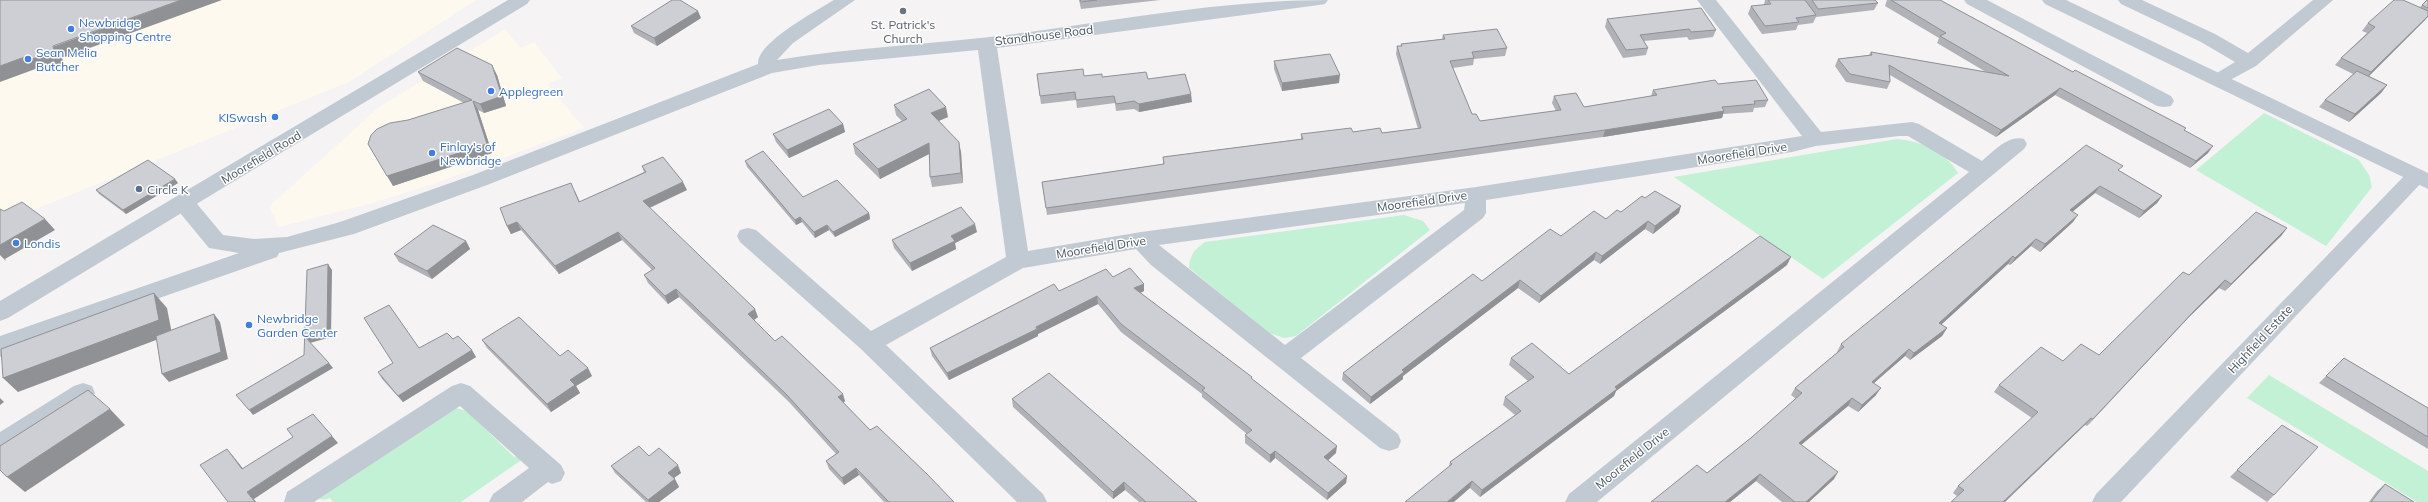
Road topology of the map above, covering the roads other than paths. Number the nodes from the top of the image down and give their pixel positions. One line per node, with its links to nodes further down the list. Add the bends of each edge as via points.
1 (520, 0): 19 (street, Moorefield Road)
2 (846, 0): 11 (street, via 786,39 767,58)
3 (1319, 0): 9 (street, Standhouse Road)
4 (1706, 0): 14 (street)
5 (1973, 0): 13 (street)
6 (2051, 0): 12 (street)
7 (2127, 0): 10 (street, via 2208,38)
8 (2324, 0): 10 (street)
9 (987, 42): 11 (street, Standhouse Road, via 819,59); 23 (street)
10 (2249, 62): 12 (street)
11 (768, 67): 22 (street, Standhouse Road, via 480,180 346,228)
12 (2219, 80): 17 (street)
13 (2164, 101)
14 (1816, 139): 16 (street, Moorefield Drive, via 1912,129); 18 (street, Moorefield Drive, via 1792,145)
15 (2017, 144): 16 (street, Moorefield Drive)
16 (1983, 171): 34 (street, Moorefield Drive)
17 (2422, 179): 35 (street, Highfield Estate)
18 (1476, 194): 21 (street, Moorefield Drive); 27 (street, via 1475,213)
19 (184, 203): 22 (street, via 217,242 254,248); 24 (street, Moorefield Road)
20 (748, 236): 25 (street)
21 (1141, 240): 23 (street, Moorefield Drive); 27 (street, via 1159,259)
22 (287, 245): 26 (street, via 11,341)
23 (1018, 261): 25 (street, Moorefield Drive)
24 (0, 312)
25 (869, 343): 33 (street)
26 (0, 348)
27 (1284, 358): 29 (street)
28 (83, 393): 30 (street)
29 (1389, 441)
30 (0, 445)
31 (298, 502): 32 (street, via 296,500 461,393 550,471)
32 (502, 502)
33 (1034, 502)
34 (1578, 502)
35 (2105, 502)

